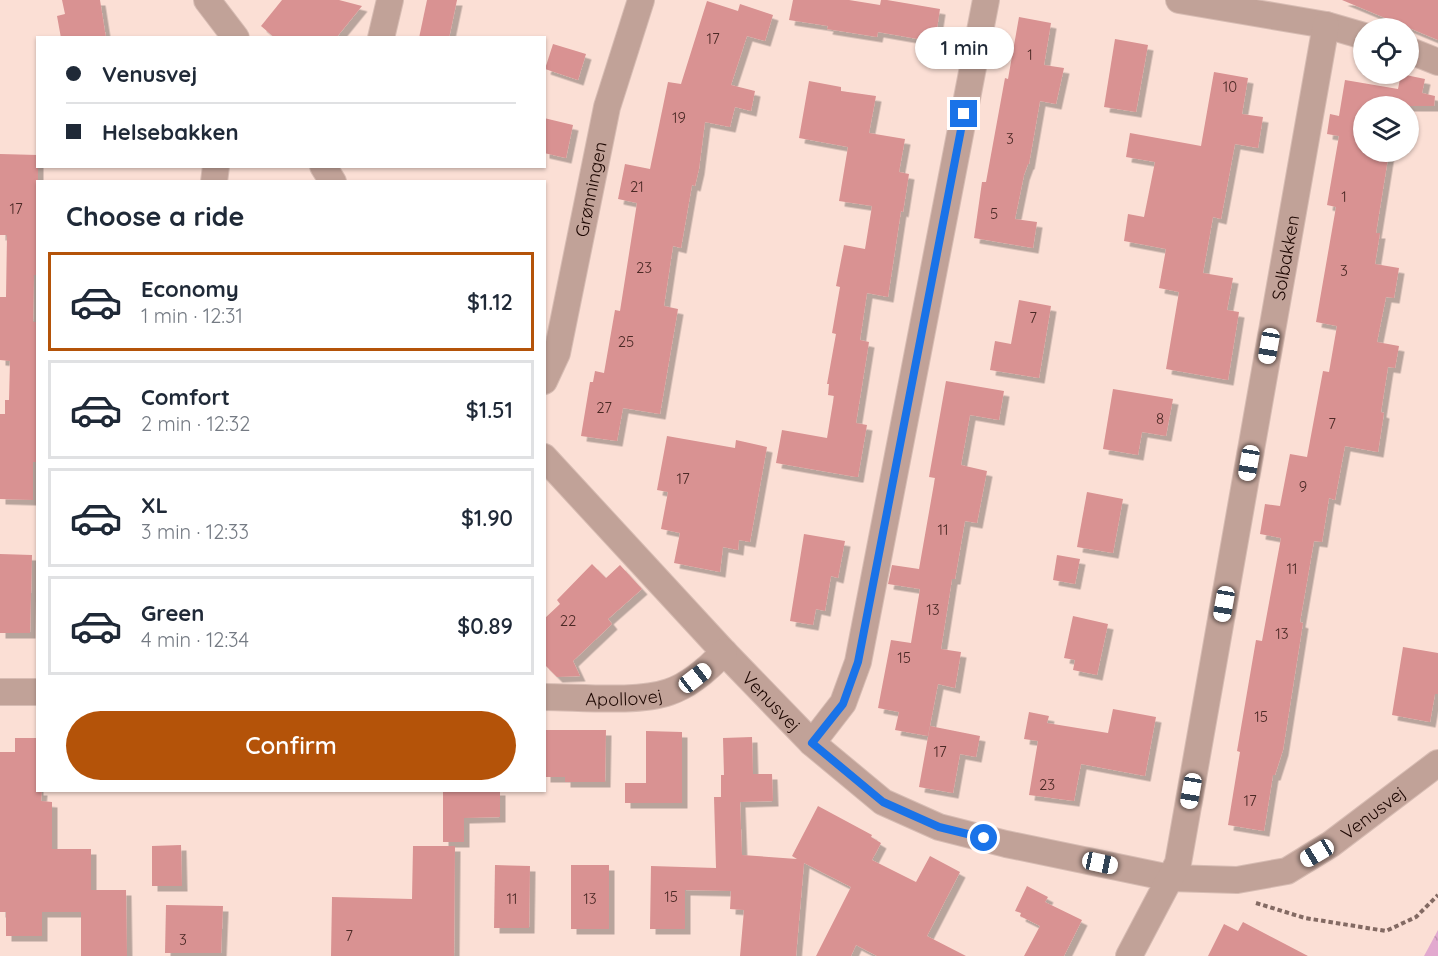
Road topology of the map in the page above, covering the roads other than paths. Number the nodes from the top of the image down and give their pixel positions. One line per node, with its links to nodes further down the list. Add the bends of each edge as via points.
1 (207, 0): 8 (street)
2 (390, 0): 9 (street)
3 (641, 0): 12 (street, Grønningen, via 607,107 557,353)
4 (986, 0): 18 (street, via 858,662 843,704)
5 (1179, 0): 6 (street)
6 (1326, 25): 7 (street); 20 (street, Solbakken, via 1183,838)
7 (1353, 33)
8 (234, 36)
9 (381, 36)
10 (1419, 54): 11 (street)
11 (1438, 62)
12 (546, 377)
13 (546, 459): 14 (street, Venusvej)
14 (724, 652): 17 (street, Apollovej, via 695,678 669,692 642,698); 18 (street, Venusvej)
15 (0, 692): 16 (street)
16 (36, 692)
17 (546, 697)
18 (812, 743): 20 (street, Venusvej, via 883,802 939,827)
19 (1438, 763): 20 (street, Venusvej, via 1331,844 1287,871 1237,880)
20 (1170, 878): 21 (street, Solbakken)
21 (1129, 956)

